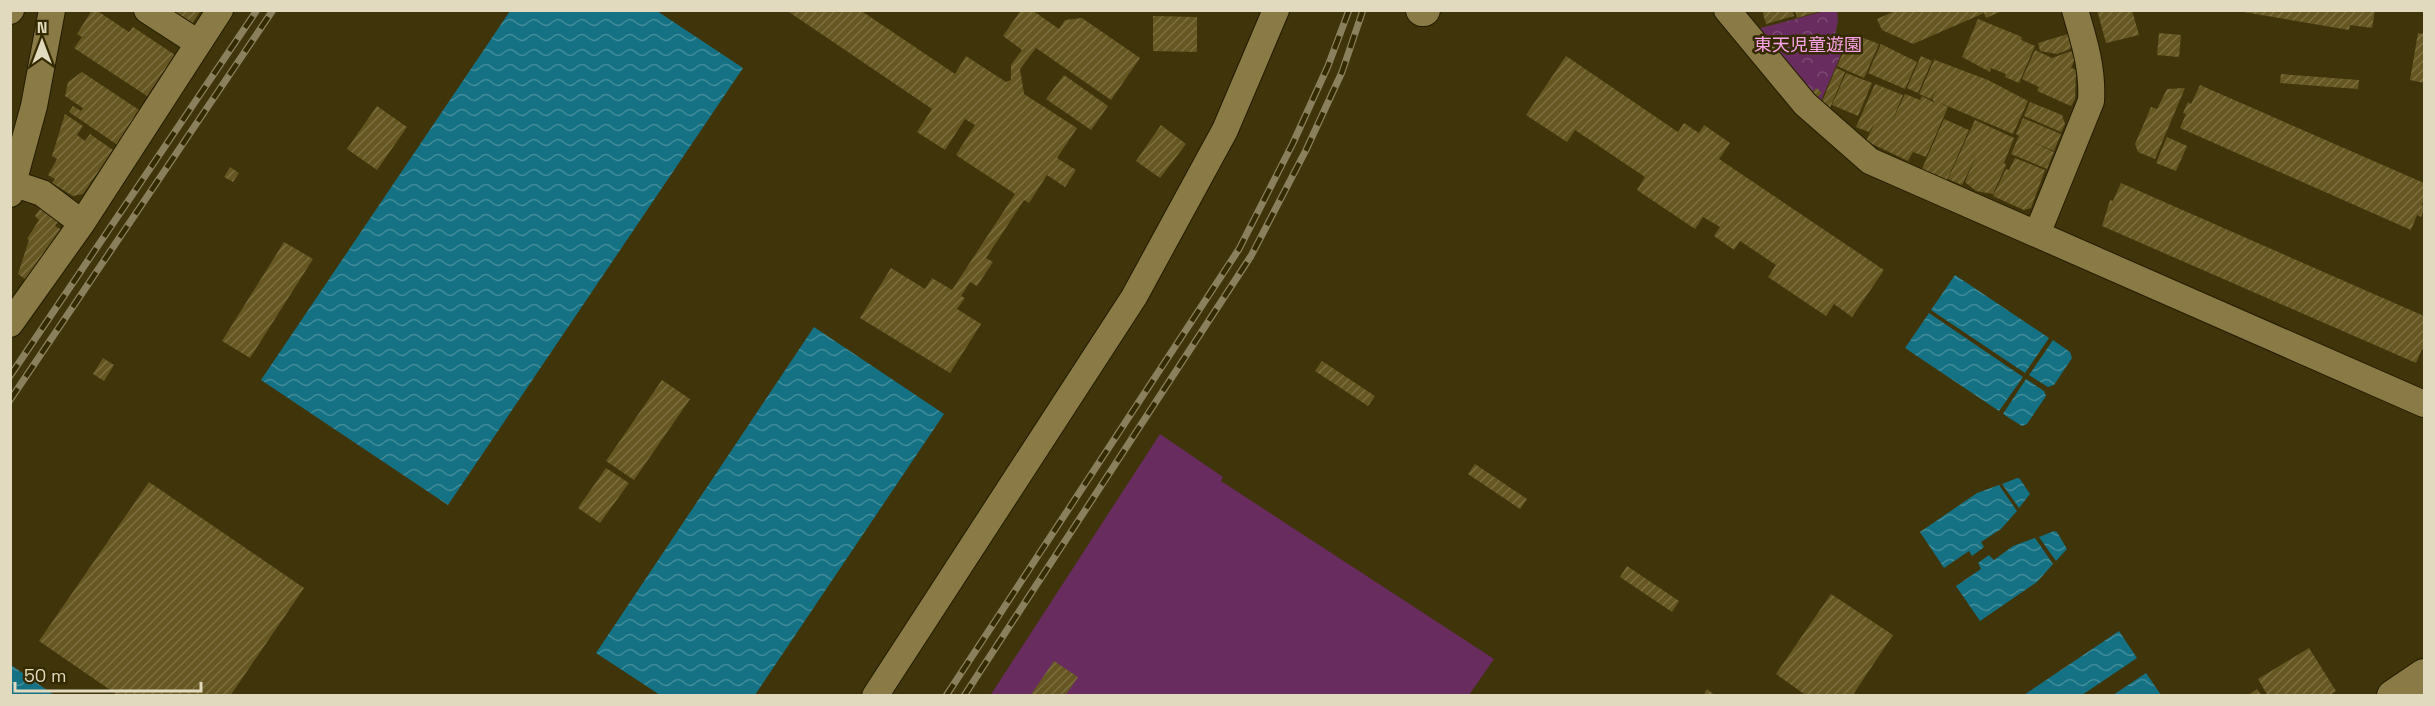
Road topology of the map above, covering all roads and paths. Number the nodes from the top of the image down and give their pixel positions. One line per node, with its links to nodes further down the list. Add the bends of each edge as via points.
1 (52, 10): 8 (street)
2 (147, 10): 7 (street)
3 (220, 10): 7 (street)
4 (1276, 10): 14 (street, via 1224,130 1134,297)
5 (1727, 10): 10 (street, via 1805,104 1870,160)
6 (2075, 10): 10 (street, via 2090,61 2091,101)
7 (198, 43): 9 (street)
8 (13, 189): 9 (street, via 42,193)
9 (82, 223): 11 (street)
10 (2037, 234): 12 (street)
11 (10, 324)
12 (2424, 404)
13 (2424, 675): 15 (street)
14 (875, 696)
15 (2393, 696)

